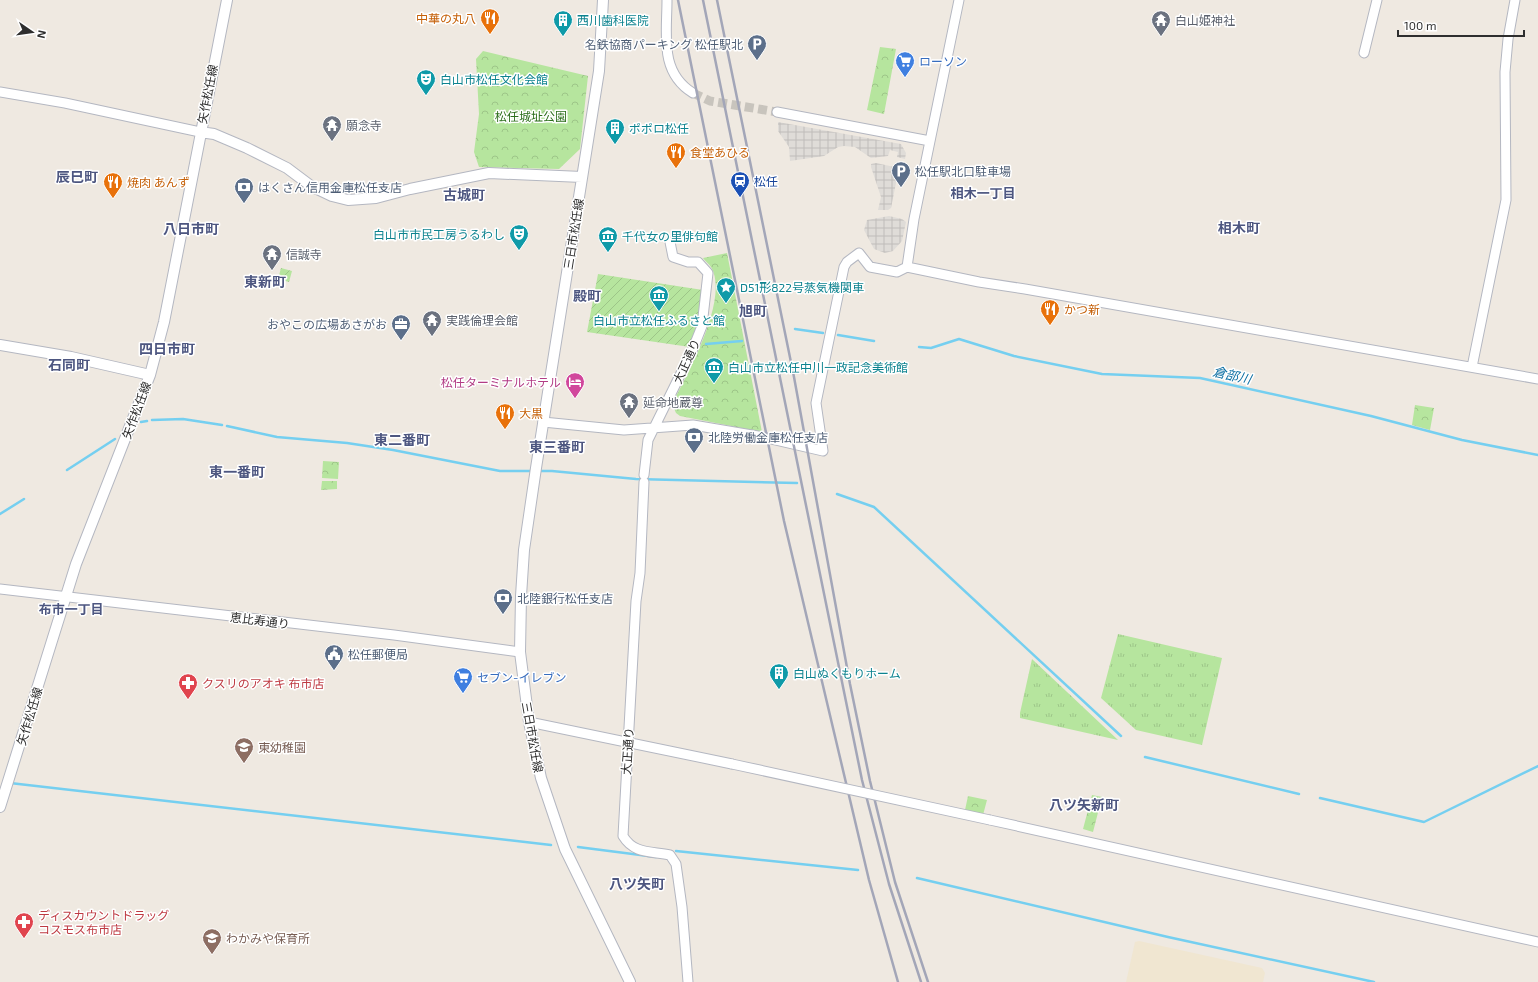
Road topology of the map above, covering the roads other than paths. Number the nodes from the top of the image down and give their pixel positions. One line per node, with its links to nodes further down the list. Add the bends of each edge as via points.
1 (227, 0): 11 (main road, 矢作松任線)
2 (603, 0): 13 (main road, 三日市松任線, via 599,71)
3 (667, 0): 9 (street, via 669,64 677,80)
4 (959, 0): 12 (street)
5 (1377, 0): 7 (street)
6 (1515, 0): 17 (street, via 1505,72 1506,200)
7 (1364, 53)
8 (0, 92): 11 (street)
9 (693, 93)
10 (777, 112): 12 (street)
11 (200, 132): 13 (main road, via 214,134 247,148 287,168 311,186 348,200 376,198 489,173); 18 (main road, 矢作松任線, via 166,315)
12 (930, 141): 15 (street)
13 (582, 177): 20 (main road, 三日市松任線)
14 (670, 242): 21 (street, 大正通り, via 673,257 698,262 708,273 708,284 702,326)
15 (907, 267): 17 (street, via 979,282); 21 (street, via 897,272 870,267 859,253 844,267 816,403 823,451 693,425)
16 (0, 345): 18 (main road, via 71,357)
17 (1472, 367): 19 (street)
18 (150, 375): 23 (main road, 矢作松任線)
19 (1538, 380)
20 (543, 422): 21 (street, via 624,430); 24 (main road, 三日市松任線, via 524,550)
21 (654, 427): 26 (street, 大正通り, via 648,440 644,479)
22 (0, 589): 23 (street, 恵比寿通り)
23 (66, 596): 24 (street, 恵比寿通り); 27 (main road, 矢作松任線)
24 (520, 652): 25 (main road, 三日市松任線)
25 (529, 722): 26 (street); 29 (main road, 三日市松任線, via 540,778 565,849)
26 (628, 743): 28 (street, bridge, via 990,820); 30 (street, 大正通り, via 623,836 636,850 670,855 676,864)
27 (0, 807)
28 (1538, 942)
29 (630, 982)
30 (688, 982)

